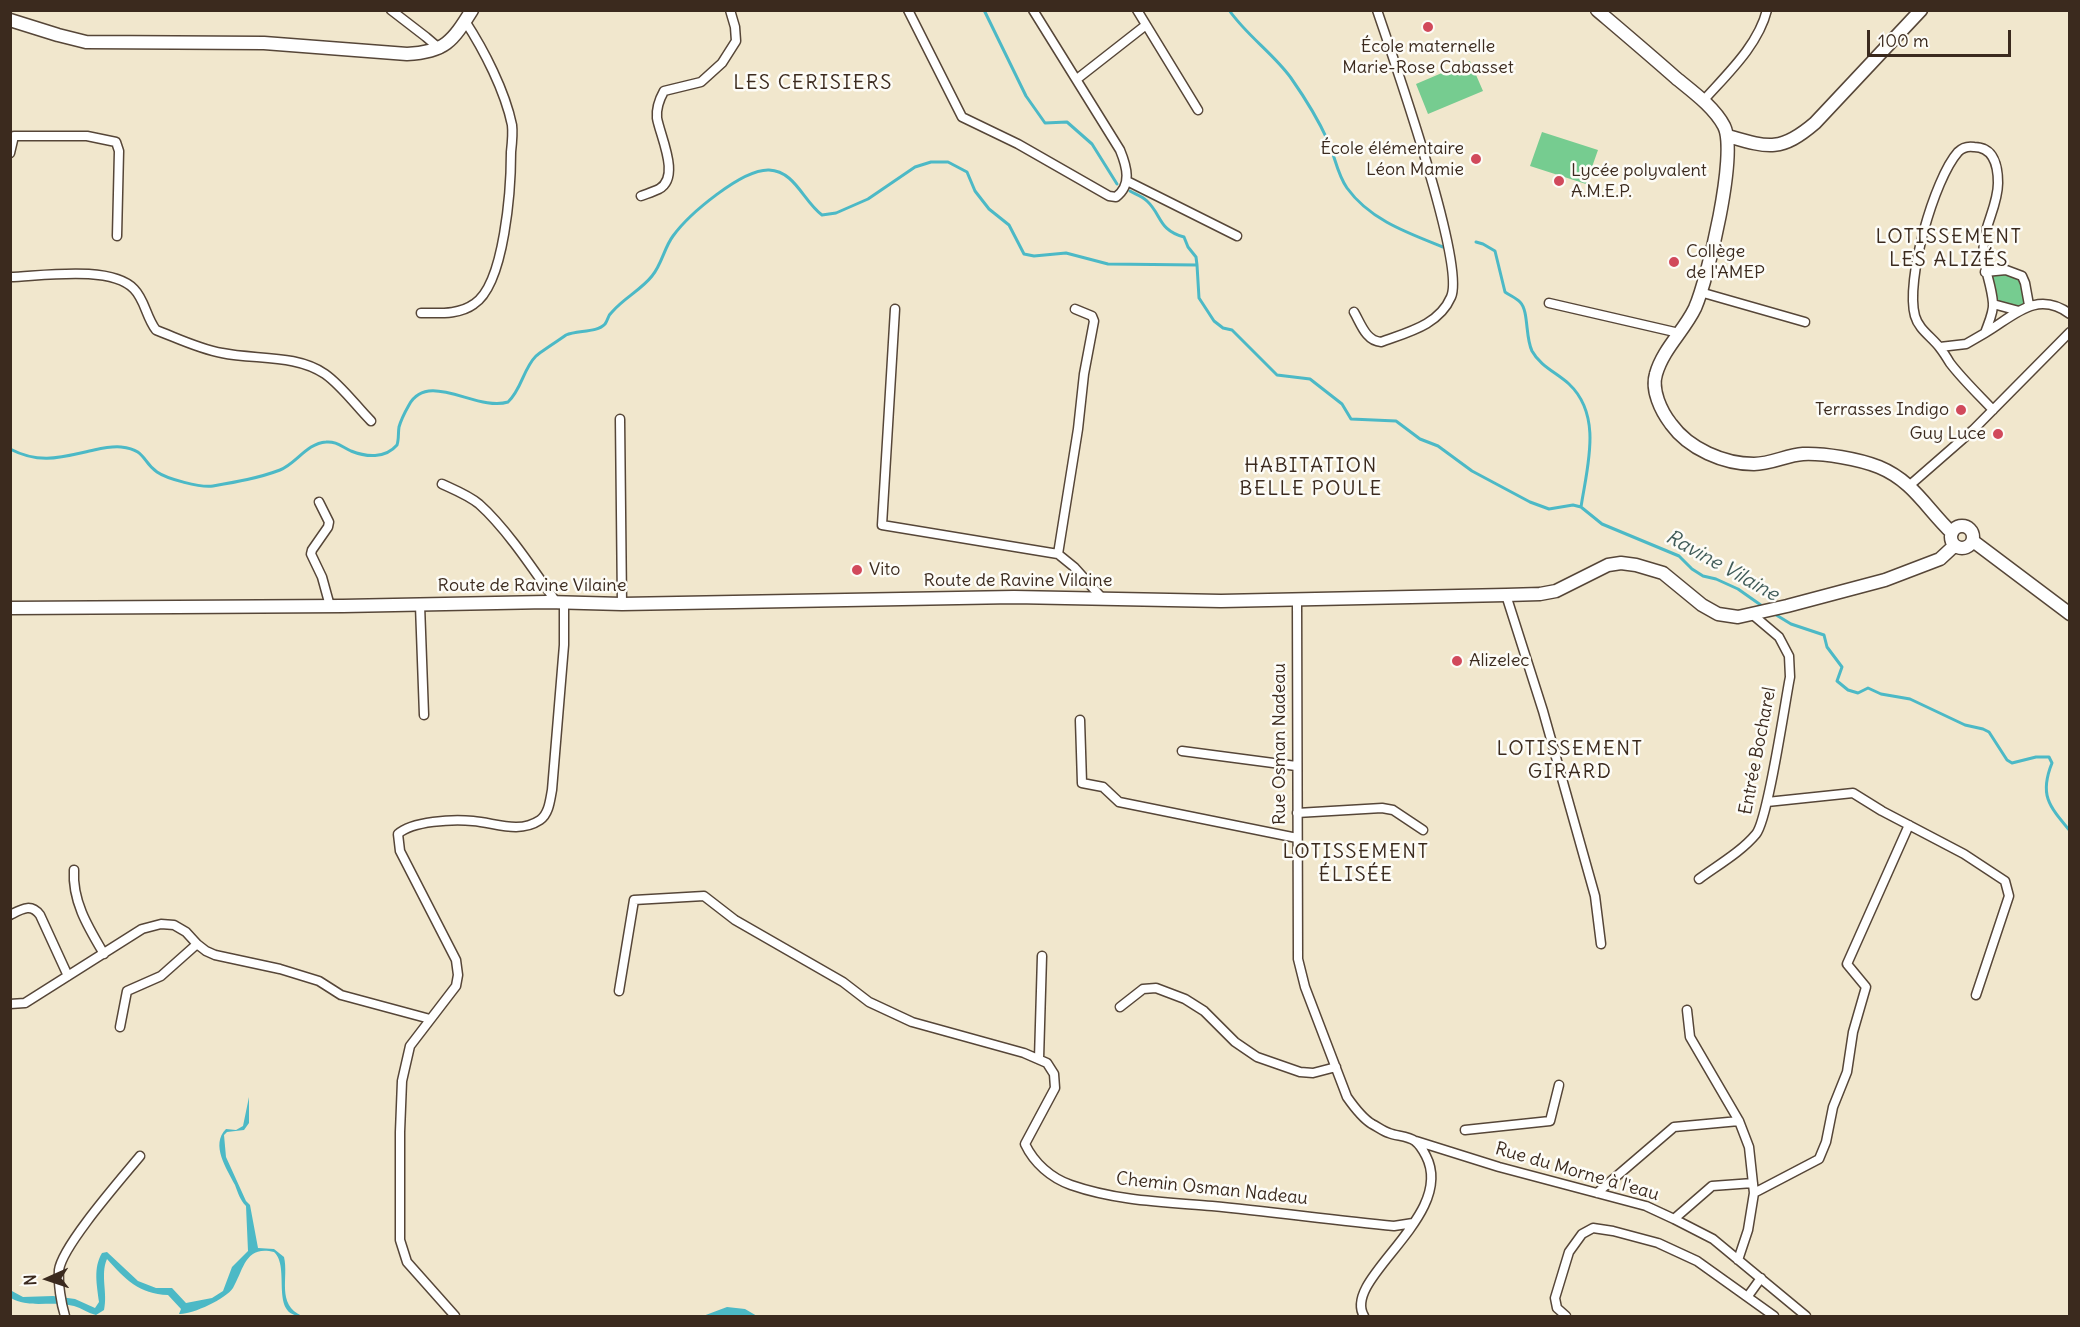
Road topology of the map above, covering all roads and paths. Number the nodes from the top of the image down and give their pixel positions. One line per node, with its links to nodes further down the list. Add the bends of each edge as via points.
1 (391, 10): 13 (street)
2 (730, 10): 20 (street, via 736,41 722,63 701,82 664,92 658,101 657,117 669,157 668,177 661,189)
3 (908, 10): 19 (street, via 962,117 1109,196 1123,192)
4 (1033, 10): 14 (street)
5 (1137, 10): 12 (street)
6 (1377, 10): 32 (street, via 1449,246 1453,294 1429,324 1381,342 1368,336)
7 (1597, 10): 15 (main road)
8 (1767, 10): 15 (street, via 1756,36)
9 (1921, 10): 17 (main road, via 1799,137 1782,145 1758,145)
10 (469, 16): 13 (main road); 33 (street, via 512,126 506,223 491,279 475,304 462,310)
11 (10, 20): 13 (main road, via 86,42 264,43 407,54)
12 (1146, 25): 14 (street); 16 (street)
13 (440, 49)
14 (1077, 79): 19 (street, via 1120,150)
15 (1703, 101): 17 (main road)
16 (1198, 110)
17 (1728, 136): 25 (main road, via 1723,191)
18 (10, 153): 21 (street, via 14,136 87,136 116,142 120,151)
19 (1127, 182): 22 (street)
20 (641, 196)
21 (117, 236)
22 (1237, 236)
23 (1985, 272): 27 (street); 28 (street, via 2006,270 2022,276); 39 (street, via 1984,243 1998,173 1988,150 1968,146 1944,172 1920,245 1916,318)
24 (10, 277): 42 (street, via 108,275 133,287 156,330 218,353 301,363 326,375)
25 (1700, 292): 35 (street); 37 (main road)
26 (1549, 303): 37 (street)
27 (1993, 304): 31 (street); 38 (street)
28 (2029, 305): 31 (street); 34 (street, via 2050,305)
29 (895, 309): 49 (street, via 882,525)
30 (1075, 309): 49 (street, via 1092,316 1094,321)
31 (2019, 311): 38 (street)
32 (1354, 312)
33 (421, 313)
34 (2070, 314)
35 (1805, 322)
36 (2070, 332): 40 (street)
37 (1679, 333): 44 (main road, via 1655,375 1655,391 1672,426 1695,446 1735,462 1755,464 1801,454 1853,460 1892,473)
38 (1984, 333): 39 (street, via 1966,344)
39 (1940, 347): 40 (street)
40 (1993, 410): 44 (street)
41 (620, 419): 54 (street)
42 (371, 420)
43 (442, 484): 53 (street, via 480,505)
44 (1910, 485): 46 (main road)
45 (319, 502): 56 (street, via 329,522 311,554)
46 (1952, 533): 47 (main road, via 1964,526 1971,530); 48 (main road)
47 (1973, 541): 48 (main road, via 1965,548); 59 (main road)
48 (1954, 546): 58 (main road, Route de Ravine Vilaine, via 1940,559 1920,568)
49 (1058, 554): 51 (street)
50 (1506, 595): 52 (main road, Route de Ravine Vilaine); 58 (main road, Route de Ravine Vilaine, via 1556,591 1608,565 1621,563 1663,573 1718,614); 73 (street, via 1595,896)
51 (1102, 598): 52 (main road, Route de Ravine Vilaine); 54 (main road, Route de Ravine Vilaine)
52 (1297, 600): 63 (street, Rue Osman Nadeau)
53 (560, 603): 54 (main road, Route de Ravine Vilaine); 55 (main road, Route de Ravine Vilaine); 82 (street, via 564,645 552,790 541,819 519,828 471,821 419,823 398,834 400,851 456,960 456,986)
54 (622, 604)
55 (420, 605): 56 (main road, Route de Ravine Vilaine); 60 (street)
56 (330, 606): 57 (main road, Route de Ravine Vilaine)
57 (10, 608)
58 (1756, 614): 64 (street, Entrée Bocharel, via 1779,637 1789,656 1790,676)
59 (2070, 614)
60 (424, 715)
61 (1080, 720): 68 (street, via 1082,783 1103,787 1119,802)
62 (1182, 751): 63 (street)
63 (1296, 766): 65 (street, Rue Osman Nadeau)
64 (1767, 802): 66 (street, via 1853,793); 70 (street, Entrée Bocharel, via 1758,832)
65 (1297, 813): 67 (street, via 1382,808 1393,810); 68 (street, Rue Osman Nadeau)
66 (1909, 825): 78 (street, via 2005,881 2009,896); 93 (street, via 1847,964 1866,987 1847,1072 1820,1159)
67 (1423, 830)
68 (1297, 838): 85 (street, Rue Osman Nadeau, via 1299,958 1305,987)
69 (74, 870): 74 (street, via 76,901)
70 (1699, 879)
71 (10, 915): 76 (street, via 26,908 36,910)
72 (197, 944): 74 (street, via 180,928 161,924 142,929); 82 (street, via 215,955 280,969 319,981 341,995); 83 (street, via 161,976 127,991)
73 (1601, 944)
74 (104, 954): 76 (street)
75 (1042, 956): 84 (street)
76 (68, 976): 79 (street, via 25,1003)
77 (619, 991): 84 (street, via 634,900 704,896 735,920 843,982 869,1002 912,1022)
78 (1976, 995)
79 (10, 1004)
80 (1120, 1008): 85 (street, via 1143,988 1156,988 1204,1011 1235,1042 1257,1057 1313,1073)
81 (1687, 1010): 87 (street, via 1690,1038)
82 (430, 1019): 100 (street, via 410,1046 402,1081 400,1240 408,1262)
83 (120, 1027)
84 (1039, 1059): 95 (street, Chemin Osman Nadeau, via 1054,1074 1055,1088 1025,1144 1032,1158 1052,1176 1070,1185 1125,1199 1394,1226)
85 (1336, 1066): 89 (street, Rue Osman Nadeau, via 1347,1097 1357,1110 1388,1133)
86 (1559, 1085): 88 (street, via 1550,1121)
87 (1738, 1121): 91 (street, via 1749,1147); 92 (street, via 1674,1127)
88 (1465, 1130)
89 (1416, 1141): 92 (street, Rue du Morne à l'eau); 95 (street, via 1426,1156 1432,1179 1429,1197)
90 (140, 1156): 99 (street, via 67,1250 59,1270)
91 (1753, 1183): 93 (street); 94 (street, via 1712,1186)
92 (1597, 1193): 94 (street, Rue du Morne à l'eau, via 1646,1206)
93 (1754, 1193): 96 (street)
94 (1674, 1219): 96 (street, Rue du Morne à l'eau, via 1713,1239)
95 (1413, 1223): 101 (street, via 1362,1294 1360,1310)
96 (1738, 1260): 97 (street, Rue du Morne à l'eau)
97 (1761, 1278): 98 (street); 104 (street, Rue du Morne à l'eau)
98 (1748, 1296): 102 (street, via 1697,1262 1658,1243 1593,1228 1582,1234 1569,1252 1560,1280 1555,1298 1557,1308); 103 (street)
99 (65, 1317)
100 (455, 1317)
101 (1364, 1317)
102 (1566, 1317)
103 (1774, 1317)
104 (1806, 1317)

